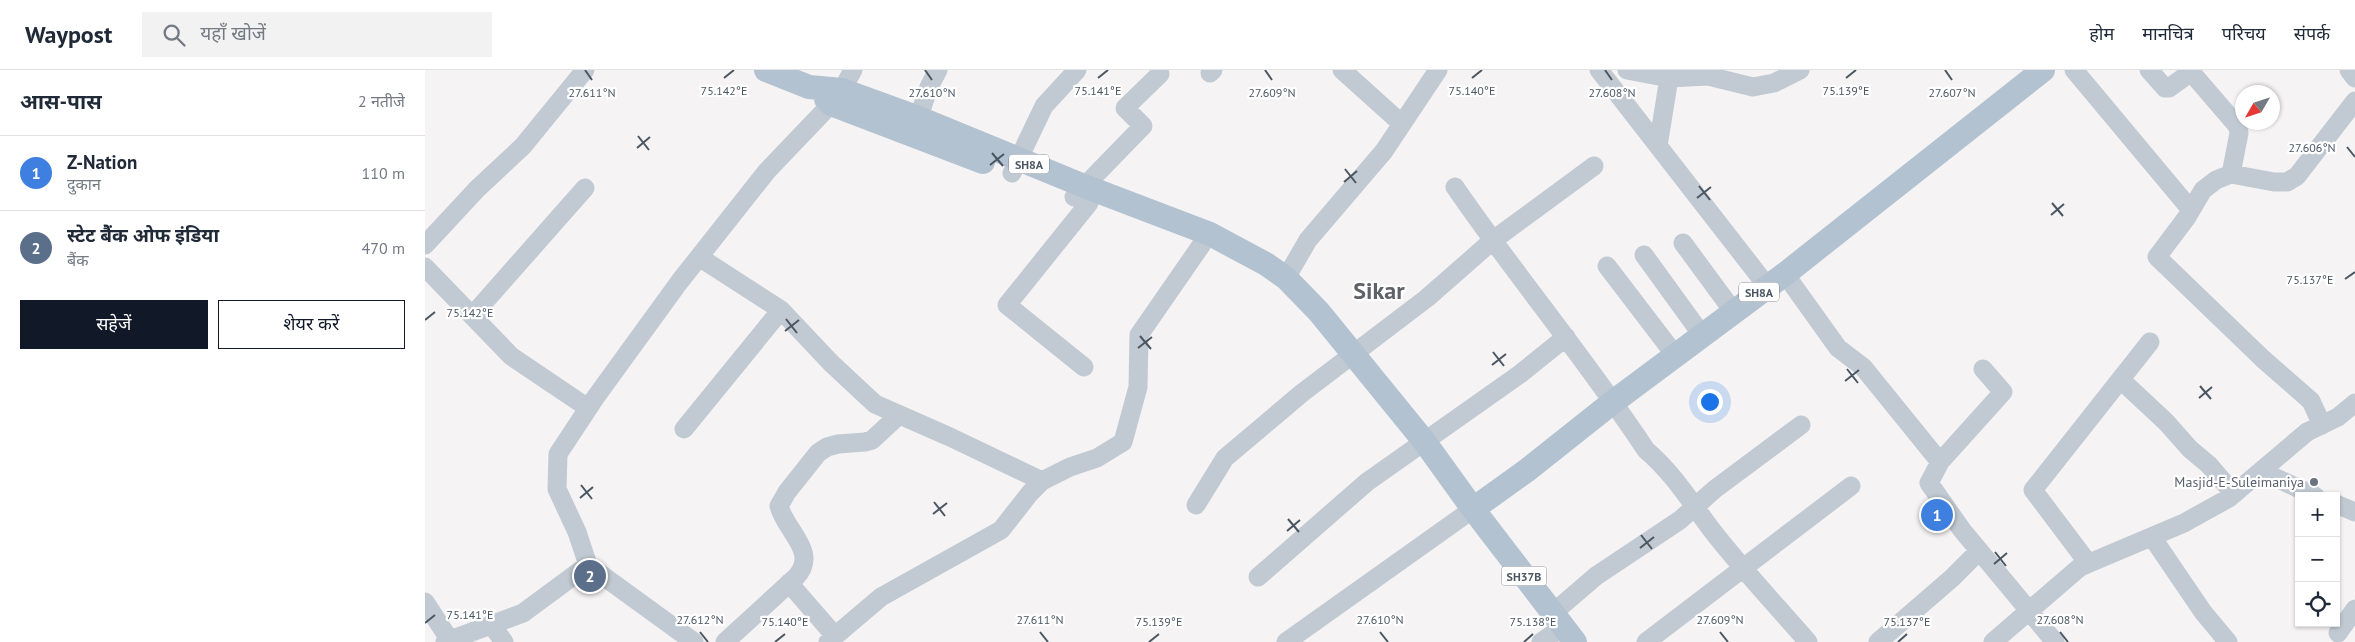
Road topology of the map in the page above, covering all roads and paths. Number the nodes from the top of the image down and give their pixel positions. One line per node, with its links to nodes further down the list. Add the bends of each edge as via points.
1 (585, 70): 32 (street, via 523,146)
2 (766, 70): 17 (main road, SH8A, via 809,87)
3 (938, 70): 20 (street)
4 (1077, 70): 23 (street, via 1043,106)
5 (1342, 70): 19 (street)
6 (1438, 70): 19 (street)
7 (1599, 70): 21 (street)
8 (1627, 70): 15 (street)
9 (1800, 70): 15 (street, via 1774,83 1753,87 1708,76)
10 (2043, 70): 39 (main road, SH8A)
11 (2073, 70): 28 (street)
12 (2149, 70): 24 (street, via 2165,88 2191,72 2235,122 2239,133)
13 (2349, 70): 16 (street)
14 (1160, 74): 27 (street, via 1125,108 1143,126)
15 (1672, 74): 21 (street)
16 (2355, 78)
17 (842, 88): 20 (main road, SH8A); 35 (street, via 767,171)
18 (2355, 101): 24 (street, via 2297,176 2287,182)
19 (1402, 124): 38 (street, via 1384,151 1308,240)
20 (916, 126): 23 (main road, SH8A)
21 (1658, 146): 39 (street)
22 (1594, 166): 29 (street)
23 (1015, 167): 27 (main road, SH8A)
24 (2231, 174): 28 (street, via 2203,190)
25 (1455, 187): 29 (street)
26 (585, 188): 42 (street)
27 (1083, 195): 31 (main road, SH8A); 33 (main road, SH8A, via 1210,234); 48 (street, via 1007,305)
28 (2191, 210): 56 (street, via 2157,257 2311,401)
29 (1492, 241): 44 (street); 46 (street, via 1427,298)
30 (1683, 243): 41 (street)
31 (1202, 244): 33 (main road, SH8A); 61 (street, via 1139,335 1138,386 1123,442 1097,458)
32 (425, 245)
33 (1246, 254): 38 (main road, SH8A)
34 (1644, 255): 43 (street)
35 (699, 257): 40 (street); 53 (street)
36 (1607, 266): 47 (street)
37 (425, 267): 42 (street)
38 (1286, 278): 46 (main road, SH8A, via 1319,312)
39 (1776, 280): 41 (main road, SH8A); 59 (street, via 1838,348 1863,367)
40 (781, 310): 54 (street, via 875,404); 57 (street)
41 (1733, 311): 43 (main road, SH8A)
42 (472, 316): 53 (street, via 511,356)
43 (1702, 335): 47 (main road, SH8A)
44 (1566, 337): 51 (street); 58 (street, via 1520,374)
45 (2150, 342): 50 (street)
46 (1352, 355): 58 (main road, SH8A); 65 (street, via 1225,458)
47 (1675, 355): 51 (main road, SH8A)
48 (1084, 367)
49 (1983, 369): 59 (street, via 2003,392)
50 (2121, 380): 64 (street); 72 (street, via 2033,490)
51 (1613, 402): 66 (street, via 1646,450 1664,465); 68 (main road, SH8A)
52 (2355, 404): 56 (street)
53 (588, 408): 73 (street, via 558,454 557,489)
54 (899, 414): 61 (street); 76 (street, via 872,440 838,444 818,453 787,492 779,506 805,553 801,571)
55 (1801, 425): 66 (street)
56 (2322, 425): 60 (street, via 2307,432)
57 (684, 429)
58 (1424, 441): 68 (main road, SH8A); 75 (street, via 1331,511)
59 (1940, 462): 71 (street, via 1929,483)
60 (2261, 471): 63 (street); 64 (street)
61 (1042, 482): 83 (street, via 1001,530 881,597)
62 (1851, 486): 74 (street)
63 (2306, 492)
64 (2234, 494): 70 (street)
65 (1196, 505)
66 (1695, 505): 74 (street); 81 (street, via 1680,520 1596,576)
67 (2340, 506): 69 (street)
68 (1473, 509): 81 (main road, SH37B); 88 (street)
69 (2355, 512)
70 (2152, 537): 72 (street); 95 (street, via 2203,612)
71 (1979, 551): 79 (street); 92 (street)
72 (2088, 563): 79 (street, via 2080,566)
73 (588, 565): 80 (street, via 523,613); 86 (street)
74 (1743, 567): 90 (street); 91 (street)
75 (1258, 577)
76 (789, 583): 83 (street); 87 (street)
77 (425, 602): 84 (street)
78 (2355, 609): 82 (street)
79 (2028, 610): 93 (street); 94 (street)
80 (491, 624): 84 (street); 85 (street)
81 (1564, 627): 89 (street)
82 (2338, 633)
83 (832, 639)
84 (447, 640)
85 (504, 642)
86 (694, 642)
87 (725, 642)
88 (1286, 642)
89 (1541, 642)
90 (1645, 642)
91 (1808, 642)
92 (1878, 642)
93 (1993, 642)
94 (2055, 642)
95 (2228, 642)

